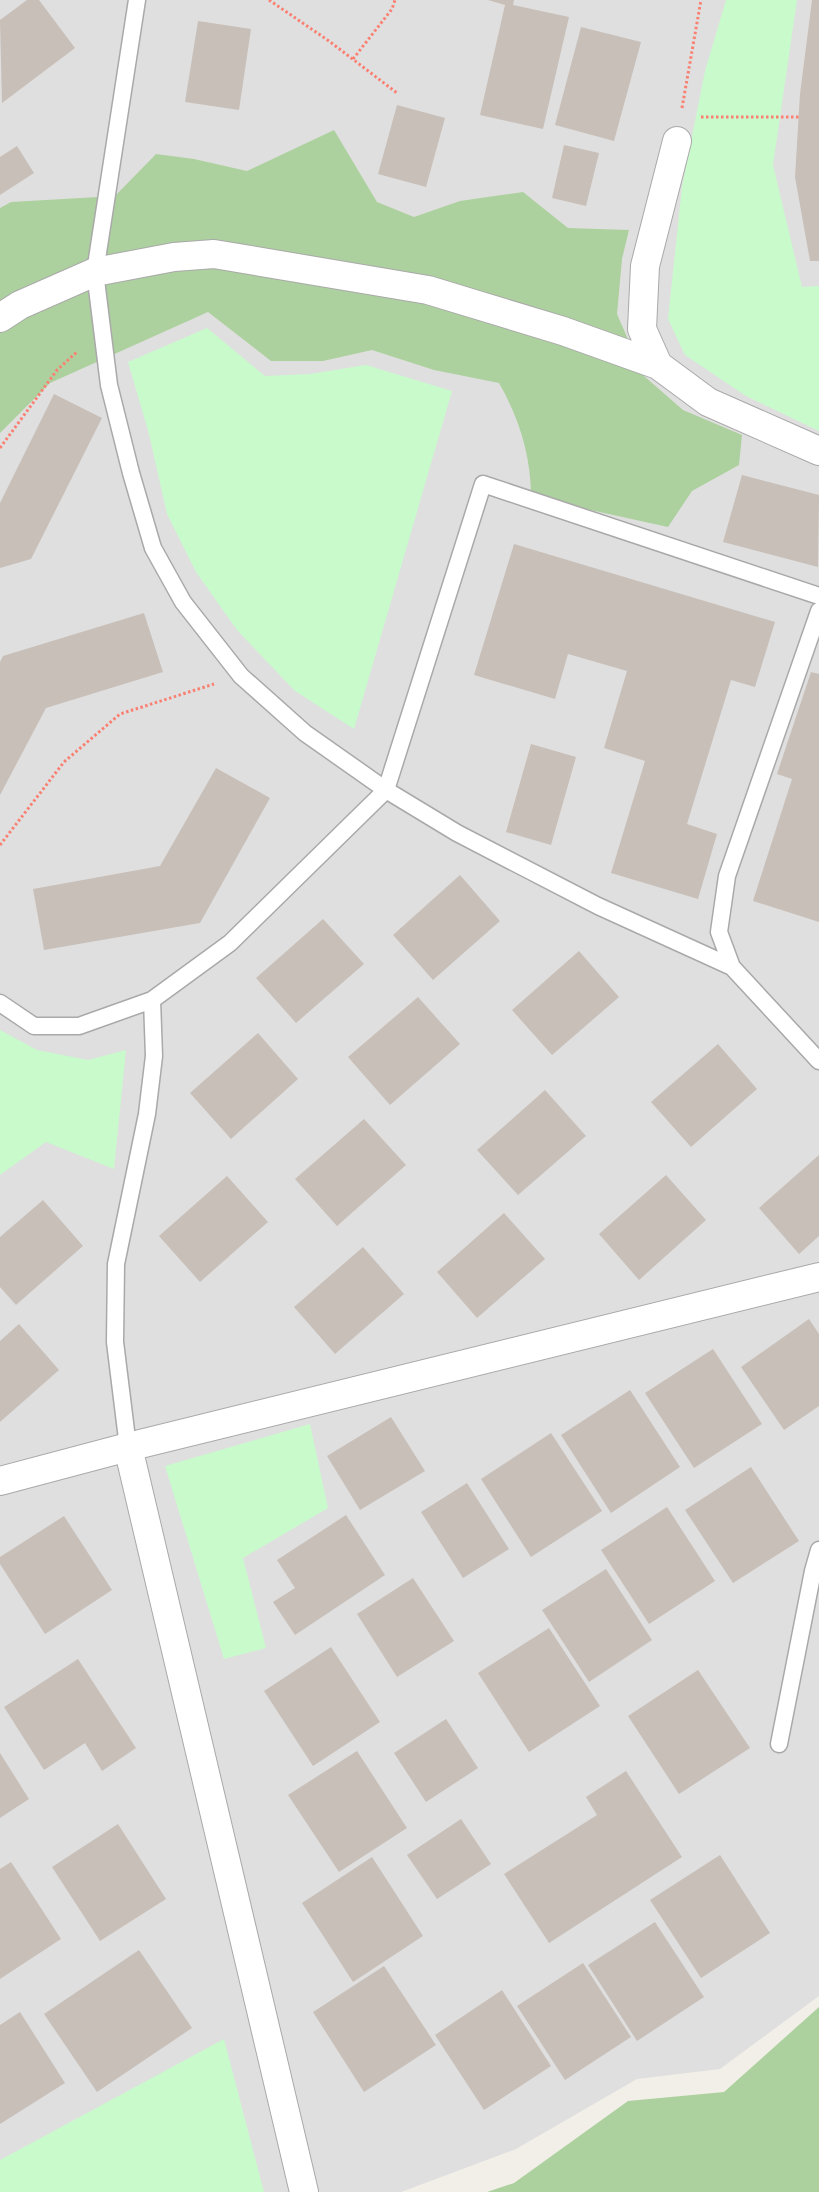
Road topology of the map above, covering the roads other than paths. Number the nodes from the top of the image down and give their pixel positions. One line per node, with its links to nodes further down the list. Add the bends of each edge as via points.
1 (137, 0): 3 (lane)
2 (678, 129): 5 (street, via 645,266 642,329)
3 (95, 272): 4 (street, via 20,305); 5 (street, via 174,257 214,254 256,259 301,270 428,290 563,331); 9 (lane, via 108,385 153,548 183,602 241,676 305,734)
4 (0, 318)
5 (658, 365): 6 (street, via 708,402)
6 (819, 450)
7 (819, 596): 9 (lane, via 483,484)
8 (819, 612): 10 (lane, via 727,876 720,932)
9 (386, 790): 10 (lane, via 457,833 589,902); 11 (lane, via 230,943)
10 (732, 968): 13 (lane)
11 (152, 1000): 12 (lane, via 79,1026 34,1026); 15 (lane, via 154,1056 147,1114 116,1264 114,1342)
12 (0, 1003)
13 (819, 1061)
14 (819, 1277): 15 (street)
15 (128, 1447): 16 (street); 19 (street)
16 (0, 1481)
17 (819, 1550): 18 (lane)
18 (779, 1744)
19 (304, 2192)

